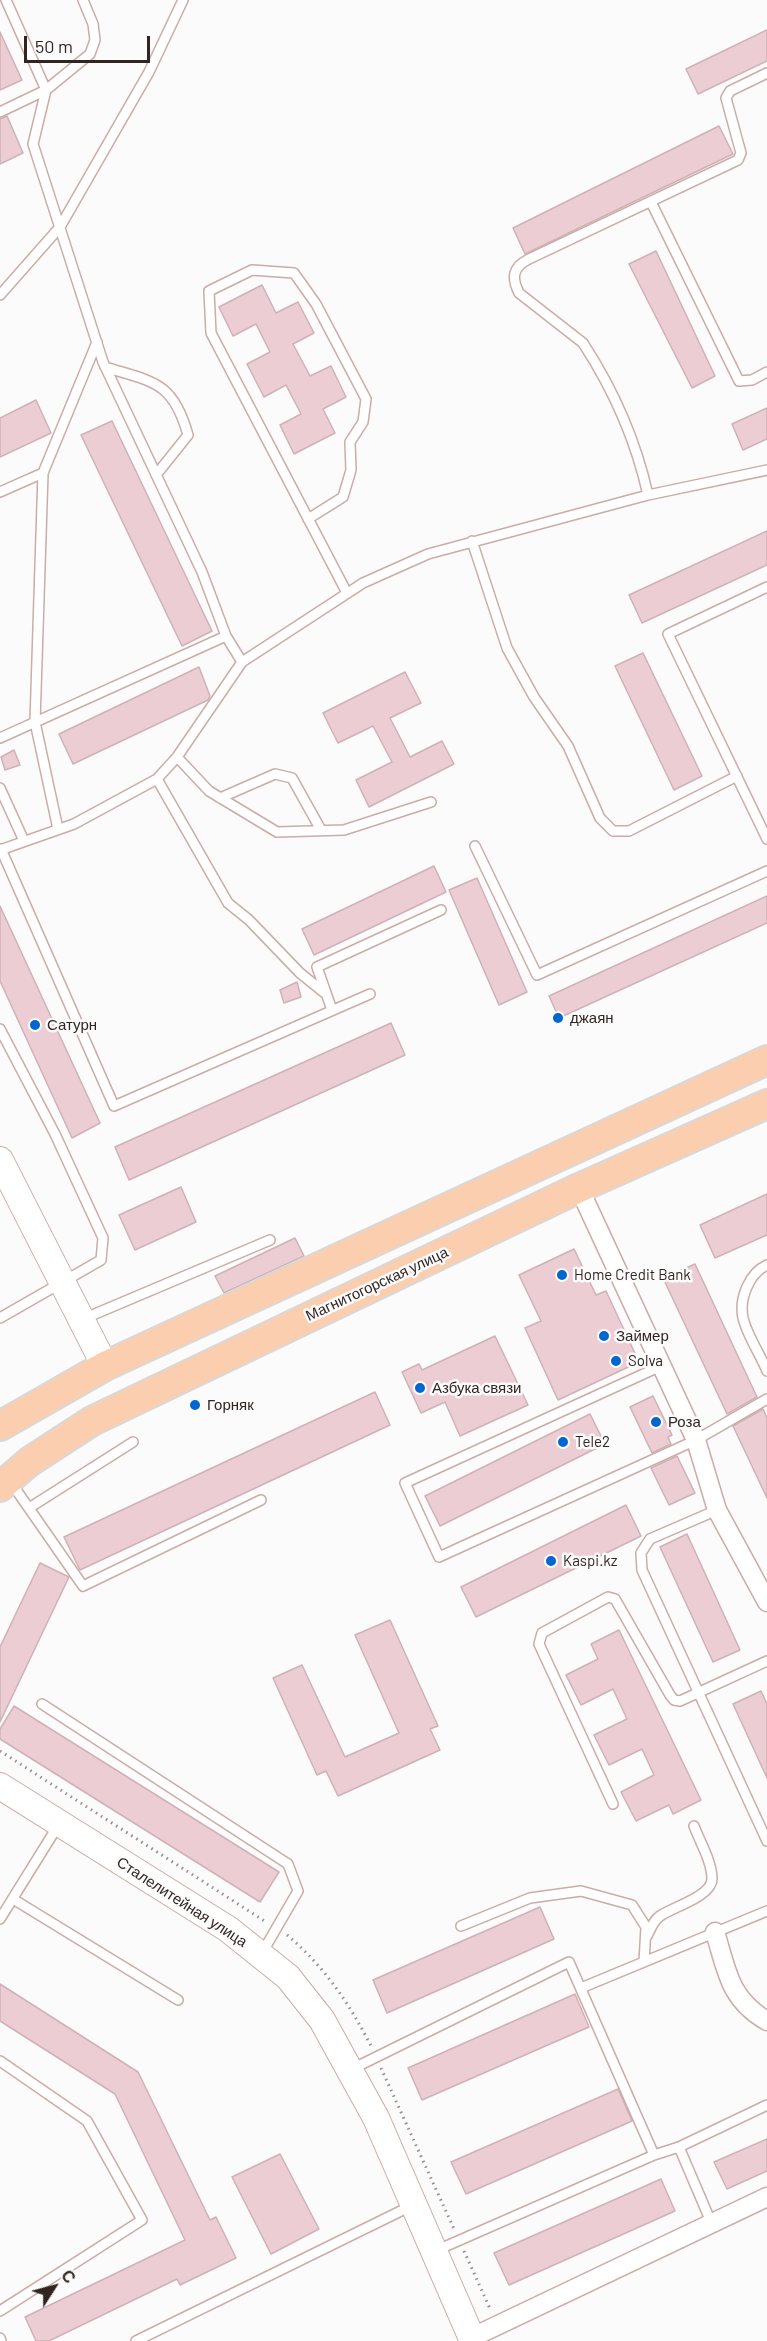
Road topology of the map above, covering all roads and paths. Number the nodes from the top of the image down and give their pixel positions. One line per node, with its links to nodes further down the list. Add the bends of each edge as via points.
1 (6, 0): 5 (lane)
2 (83, 0): 5 (lane, via 93,24 95,40 90,54)
3 (183, 0): 8 (lane, via 149,72)
4 (767, 73): 7 (lane, via 730,91 726,98 741,153 738,160)
5 (46, 90): 6 (lane); 8 (lane, via 33,144)
6 (0, 112)
7 (651, 202): 12 (lane, via 739,381 752,381); 17 (lane, via 519,264 513,282 519,292 583,343 590,354 619,407 641,464)
8 (60, 227): 9 (lane); 10 (lane)
9 (0, 295)
10 (97, 342): 11 (lane); 14 (lane)
11 (105, 367): 15 (lane); 15 (lane, via 160,384 175,400 188,435)
12 (767, 372)
13 (767, 470): 17 (lane)
14 (43, 473): 16 (lane); 24 (lane)
15 (156, 475): 22 (lane, via 202,572)
16 (0, 492)
17 (648, 495): 19 (lane)
18 (308, 519): 18 (lane, via 211,333 209,291 252,270 294,273 316,304 366,399 363,422 350,442 351,470 343,497); 21 (lane)
19 (472, 541): 21 (lane, via 428,554); 27 (lane, via 507,648 568,746 600,818 613,831 629,831)
20 (767, 587): 27 (lane, via 668,634)
21 (346, 593): 23 (lane)
22 (226, 636): 23 (lane); 24 (lane)
23 (242, 662): 26 (lane)
24 (35, 722): 25 (lane); 32 (lane)
25 (0, 738)
26 (177, 757): 28 (lane); 30 (lane)
27 (736, 776): 34 (lane)
28 (157, 779): 32 (lane); 40 (lane, via 228,903)
29 (0, 788): 35 (lane)
30 (220, 798): 33 (lane, via 277,831); 33 (lane, via 275,774 292,778)
31 (431, 802): 33 (lane, via 344,830)
32 (58, 829): 35 (lane)
33 (321, 830)
34 (767, 839)
35 (24, 841): 37 (lane)
36 (475, 846): 38 (lane, via 537,975)
37 (1, 850): 42 (lane, via 114,1106)
38 (767, 870)
39 (441, 910): 40 (lane, via 317,967)
40 (326, 994): 42 (lane)
41 (370, 994): 42 (lane)
42 (332, 1010)
43 (0, 1029): 50 (lane, via 103,1238 101,1260)
44 (767, 1060): 53 (main road)
45 (767, 1104): 47 (main road, Магнитогорская улица)
46 (0, 1160): 50 (street)
47 (579, 1188): 54 (street); 60 (main road, Магнитогорская улица, via 92,1421)
48 (270, 1240): 52 (lane)
49 (767, 1265): 55 (lane, via 760,1268 746,1288 743,1318)
50 (62, 1283): 51 (lane); 52 (street)
51 (0, 1318)
52 (81, 1320): 53 (street)
53 (105, 1366): 57 (main road)
54 (661, 1366): 58 (street); 58 (lane, via 405,1483 439,1557)
55 (767, 1371)
56 (767, 1399): 58 (lane)
57 (0, 1426)
58 (696, 1440): 63 (street)
59 (133, 1442): 62 (lane)
60 (4, 1483): 62 (lane)
61 (261, 1500): 62 (lane, via 83,1586)
62 (29, 1508)
63 (717, 1510): 64 (street); 66 (lane, via 650,1539 641,1552 642,1570)
64 (767, 1602)
65 (767, 1661): 66 (lane)
66 (698, 1694): 69 (lane, via 674,1700 615,1599 608,1597 542,1633 539,1644); 72 (lane)
67 (42, 1704): 79 (lane, via 288,1864 298,1891)
68 (0, 1786): 70 (street, Сталелитейная улица)
69 (613, 1804)
70 (59, 1824): 73 (lane); 79 (street, Сталелитейная улица, via 228,1929)
71 (694, 1826): 78 (lane, via 712,1883 706,1892 660,1916)
72 (767, 1841)
73 (13, 1899): 75 (lane); 82 (lane)
74 (767, 1911): 77 (lane)
75 (0, 1919)
76 (461, 1926): 78 (lane, via 530,1898 581,1891 632,1905 642,1918)
77 (715, 1932): 80 (lane); 83 (street, via 735,1994)
78 (646, 1938): 80 (lane)
79 (261, 1955): 85 (street, Сталелитейная улица, via 288,1977 322,2020)
80 (644, 1962): 81 (lane)
81 (581, 1988): 85 (lane, via 569,1962); 88 (lane)
82 (178, 2000)
83 (767, 2021)
84 (0, 2061): 93 (lane, via 87,2121 142,2220)
85 (350, 2070): 90 (street, Сталелитейная улица, via 376,2118)
86 (767, 2105): 87 (lane)
87 (679, 2147): 88 (lane); 91 (lane)
88 (654, 2155): 92 (lane)
89 (767, 2197): 91 (street)
90 (413, 2205): 92 (street, Сталелитейная улица); 94 (lane)
91 (711, 2222): 95 (street)
92 (433, 2252): 95 (street, Сталелитейная улица)
93 (0, 2311)
94 (158, 2330): 96 (lane); 97 (lane)
95 (472, 2340)
96 (136, 2341)
97 (163, 2341)

